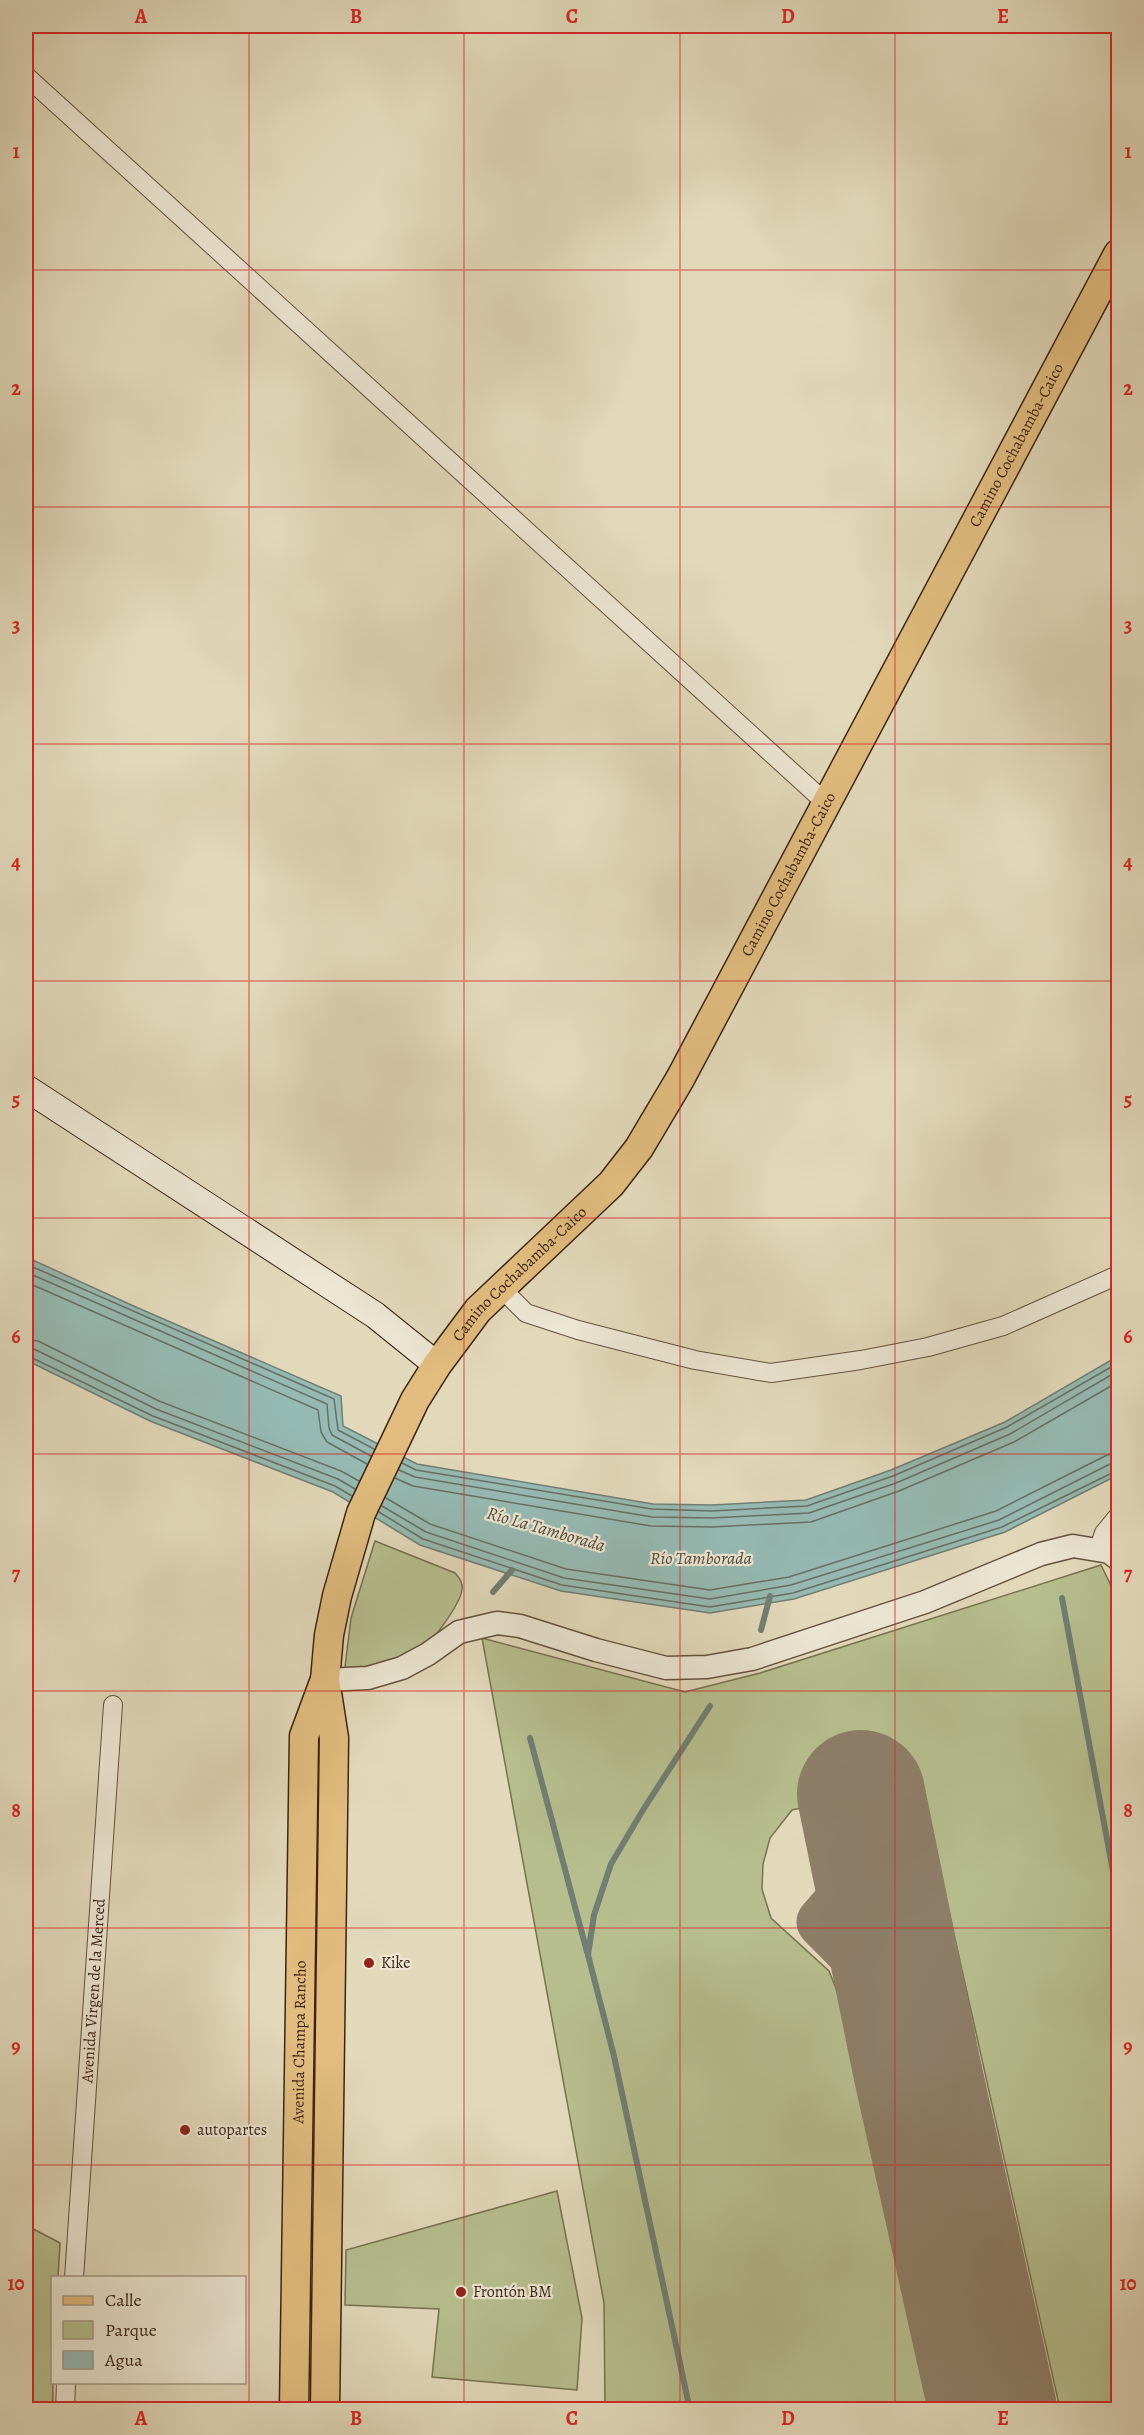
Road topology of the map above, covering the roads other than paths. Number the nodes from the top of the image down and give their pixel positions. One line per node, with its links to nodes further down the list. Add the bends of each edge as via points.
1 (26, 76): 3 (street)
2 (1119, 254): 3 (main road, Camino Cochabamba-Caico)
3 (826, 803): 6 (main road, Camino Cochabamba-Caico, via 680,1079 639,1148 611,1184)
4 (26, 1088): 7 (main road, via 375,1315)
5 (1119, 1275): 6 (street, via 1003,1326 928,1347 771,1373 695,1360 578,1330 526,1313)
6 (501, 1288): 7 (main road, Camino Cochabamba-Caico, via 478,1310)
7 (437, 1365): 8 (main road, Camino Cochabamba-Caico, via 392,1444)
8 (361, 1513): 11 (main road, Avenida Champa Rancho, via 337,1596)
9 (1119, 1516): 10 (street, via 1104,1533)
10 (1108, 1555): 11 (street, via 1073,1546 1041,1554 925,1602 752,1659 707,1667 666,1668 520,1626 497,1623 459,1632 402,1668 368,1678)
11 (325, 1680): 13 (main road, Avenida Champa Rancho, via 334,1738); 14 (main road, Avenida Champa Rancho, via 304,1736)
12 (113, 1705): 15 (street, Avenida Virgen de la Merced)
13 (329, 2002): 14 (main road); 17 (main road, Avenida Champa Rancho)
14 (299, 2003): 16 (main road, Avenida Champa Rancho)
15 (74, 2276)
16 (296, 2287): 17 (main road); 20 (main road, Avenida Champa Rancho)
17 (327, 2288): 21 (main road, Avenida Champa Rancho)
18 (66, 2384): 19 (street)
19 (65, 2409)
20 (294, 2409)
21 (325, 2409)

